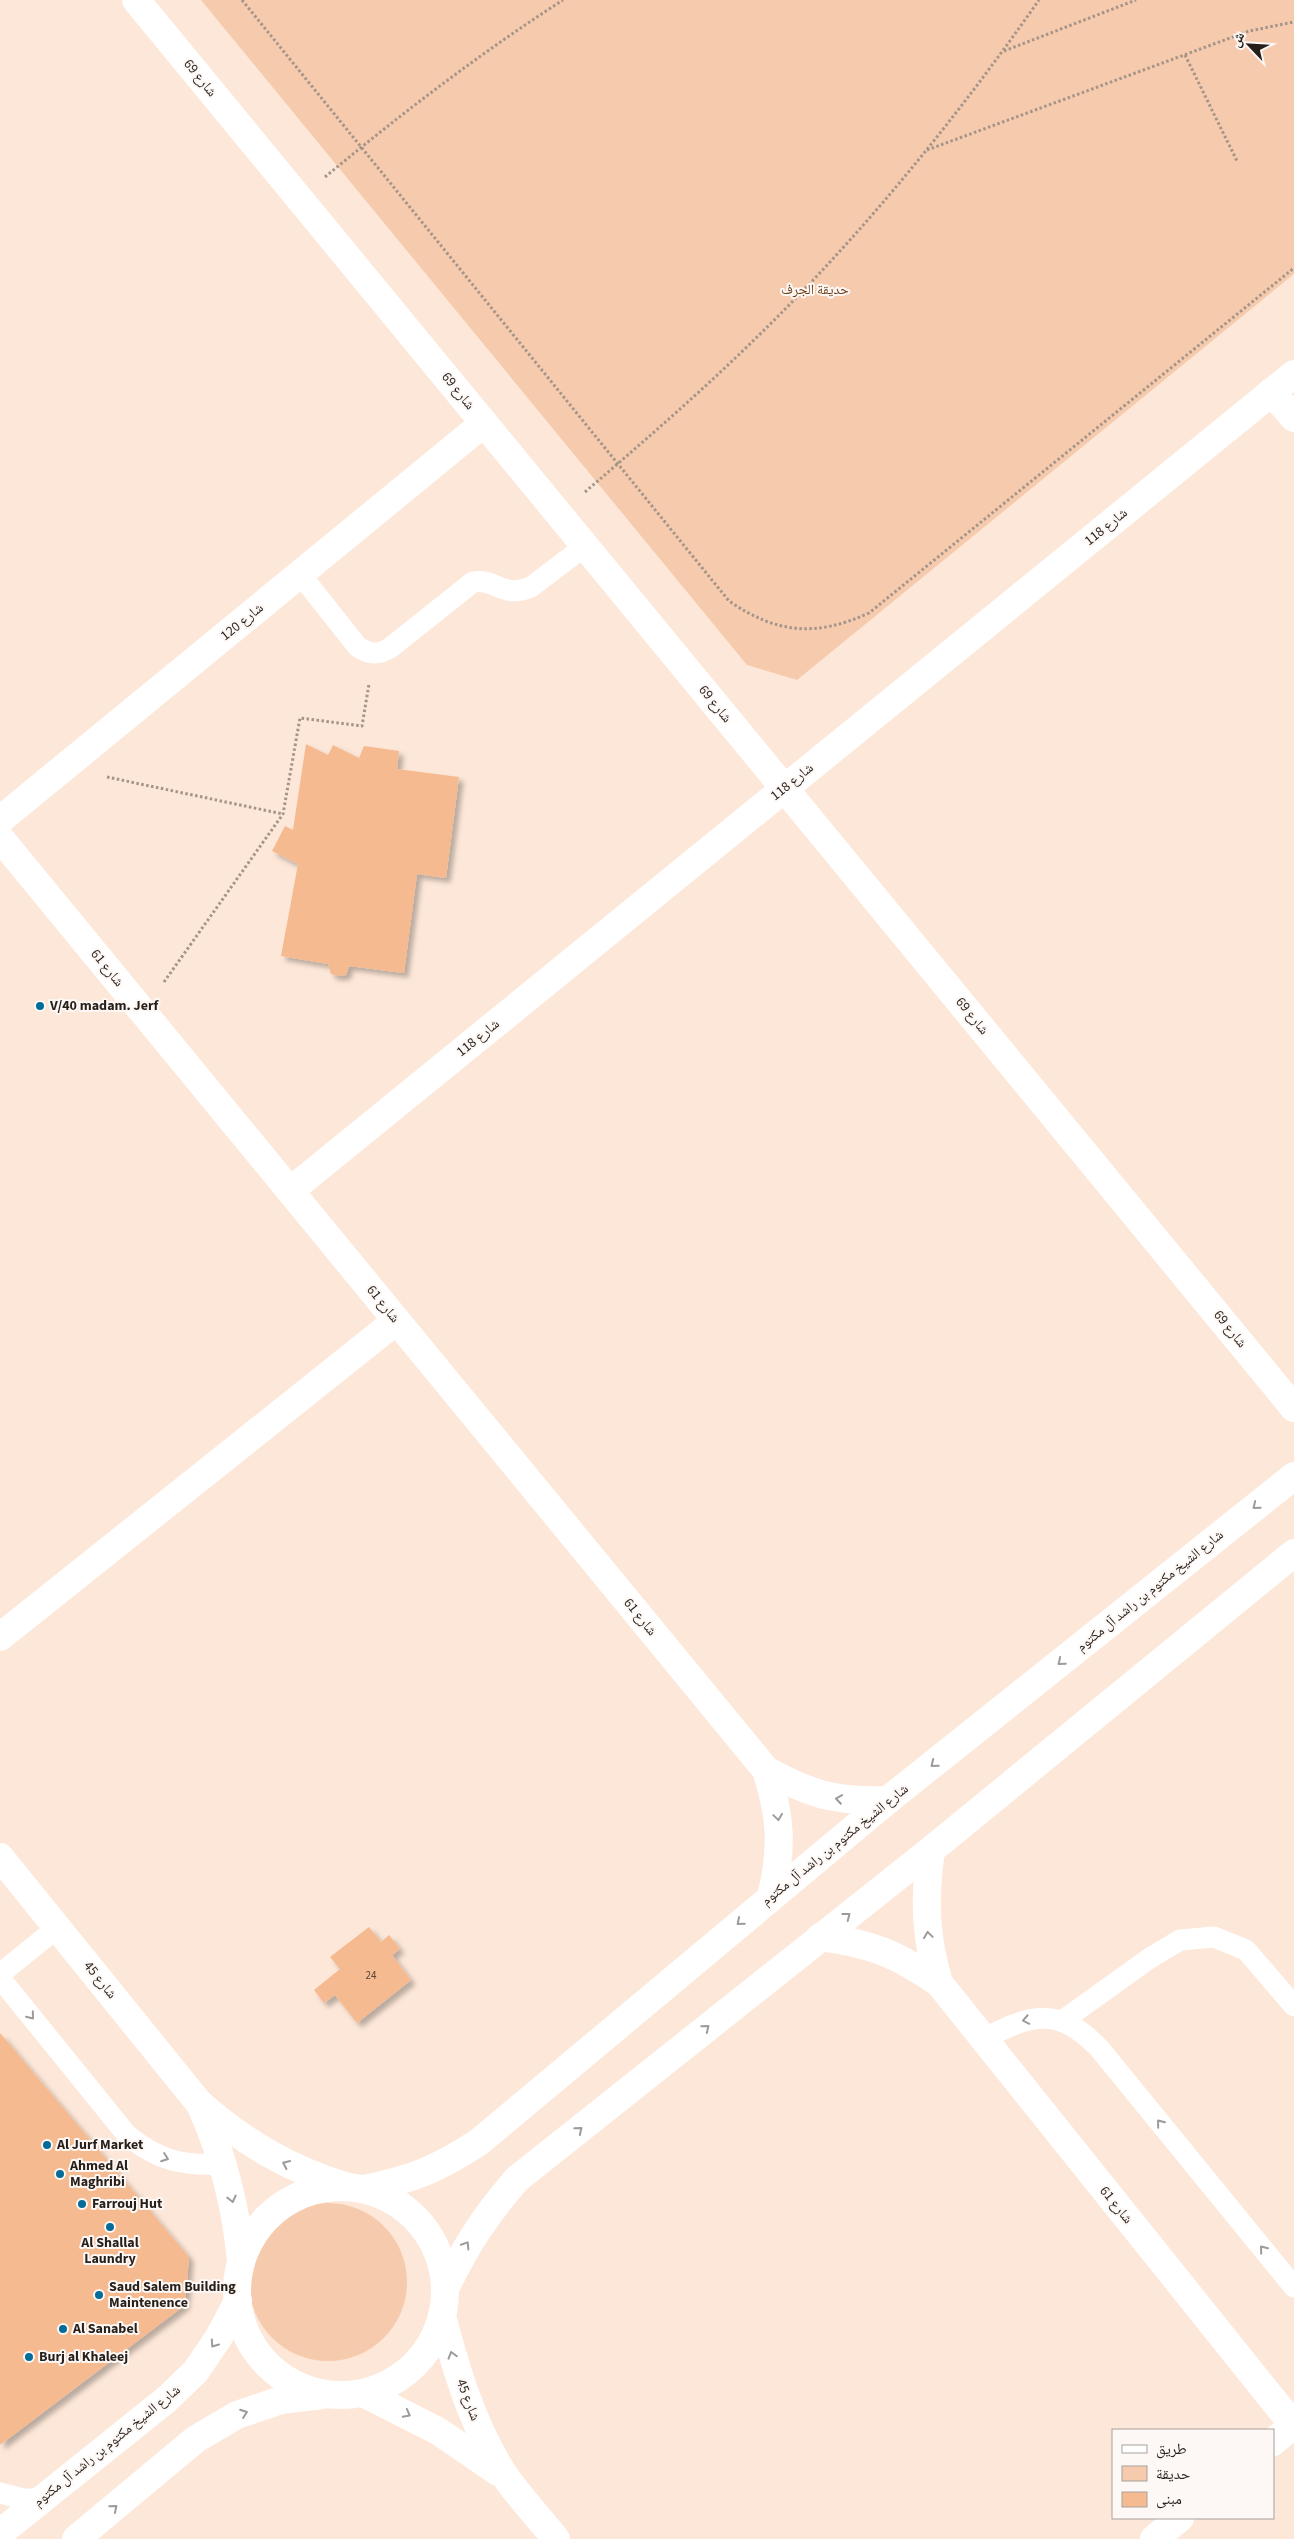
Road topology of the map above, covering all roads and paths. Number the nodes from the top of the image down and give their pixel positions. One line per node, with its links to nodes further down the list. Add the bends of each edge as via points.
1 (136, 0): 12 (street, شارع 69)
2 (242, 0): 9 (path)
3 (563, 0): 9 (path, via 499,42)
4 (1039, 0): 7 (path)
5 (1136, 0): 7 (path)
6 (1294, 22): 8 (path, via 1250,31)
7 (1003, 51): 10 (path)
8 (1185, 54): 10 (path); 11 (path)
9 (360, 148): 12 (path); 18 (path)
10 (926, 150): 18 (path, via 844,246 757,337)
11 (1237, 160)
12 (299, 198): 17 (street, شارع 69)
13 (1294, 268): 18 (path, via 869,613 846,623 822,628 789,628 750,615 729,601)
14 (1294, 374): 15 (street, شارع 118)
15 (1271, 392): 16 (street); 24 (street, شارع 118)
16 (1294, 418)
17 (484, 423): 19 (street, شارع 69); 21 (street, شارع 120)
18 (618, 464): 19 (path)
19 (559, 514): 20 (street, شارع 69)
20 (585, 546): 22 (lane, via 522,591 504,591 480,581 472,582 390,648); 24 (street, شارع 69)
21 (300, 574): 22 (lane, via 357,646); 23 (street, شارع 120)
22 (373, 654): 25 (path, via 362,726 300,718)
23 (63, 768): 25 (path); 26 (street, شارع 120)
24 (785, 788): 29 (street, شارع 118); 31 (street, شارع 69)
25 (283, 814): 28 (path)
26 (0, 820)
27 (0, 838): 28 (street, شارع 61)
28 (143, 1012): 29 (street, شارع 61)
29 (290, 1191): 30 (street, شارع 61)
30 (396, 1321): 34 (street); 35 (street, شارع 61)
31 (1294, 1408)
32 (1294, 1476): 36 (street, شارع الشيخ مكتوم بن راشد آل مكتوم, one-way to 36)
33 (1294, 1553): 37 (street)
34 (0, 1636)
35 (766, 1770): 36 (street, شارع 61, one-way to 35, via 824,1797 794,1786); 39 (street, شارع 61, one-way to 39, via 776,1800 780,1832 779,1865)
36 (888, 1800): 39 (street, شارع الشيخ مكتوم بن راشد آل مكتوم)
37 (931, 1850): 41 (street, one-way to 37); 44 (street, شارع 61, one-way to 37, via 930,1951 926,1917)
38 (0, 1857): 40 (street, شارع 45)
39 (771, 1896): 50 (street, شارع الشيخ مكتوم بن راشد آل مكتوم, one-way to 50, via 479,2142 437,2168 406,2180)
40 (58, 1927): 42 (lane); 48 (street, شارع 45)
41 (820, 1937): 44 (street, شارع 61, via 852,1941 883,1950); 53 (street, one-way to 41, via 464,2249 488,2212 517,2179)
42 (0, 1974)
43 (0, 1978): 49 (lane, one-way to 49, via 121,2128 139,2145 169,2161)
44 (939, 1982): 47 (street, شارع 61)
45 (1294, 2006): 46 (lane, via 1246,1950 1214,1937 1180,1940)
46 (1062, 2021): 47 (lane, one-way to 47, via 1038,2018 1016,2022); 52 (lane, one-way to 46, via 1099,2048 1083,2031)
47 (984, 2038): 58 (street, شارع 61)
48 (199, 2103): 49 (street, شارع 45); 50 (street, شارع 45, one-way to 48, via 315,2177 283,2163 225,2126)
49 (223, 2164): 51 (street, شارع 45, one-way to 51, via 235,2212)
50 (356, 2188): 51 (street, شارع الشيخ مكتوم بن راشد آل مكتوم, via 320,2189 294,2198 265,2221 253,2236); 53 (street, شارع 45, via 390,2198 412,2215 430,2236 441,2262)
51 (241, 2261): 54 (street)
52 (1294, 2287)
53 (445, 2289): 55 (street)
54 (238, 2301): 57 (street, via 244,2328 257,2353 276,2373 301,2387); 61 (street, شارع الشيخ مكتوم بن راشد آل مكتوم, one-way to 61, via 196,2371 167,2399)
55 (442, 2316): 56 (street, via 430,2343 413,2365 390,2383); 59 (street, شارع 45, one-way to 55, via 485,2442 467,2401)
56 (363, 2393): 57 (street); 59 (street, شارع 45, one-way to 59, via 438,2431)
57 (327, 2394): 64 (street, one-way to 57, via 196,2440 237,2415 281,2400)
58 (1287, 2431)
59 (507, 2479): 65 (street, شارع 45)
60 (0, 2493): 61 (lane, via 23,2499)
61 (42, 2499): 63 (street, شارع الشيخ مكتوم بن راشد آل مكتوم)
62 (1179, 2519): 66 (street)
63 (0, 2533)
64 (76, 2539)
65 (556, 2539)
66 (1154, 2539)

